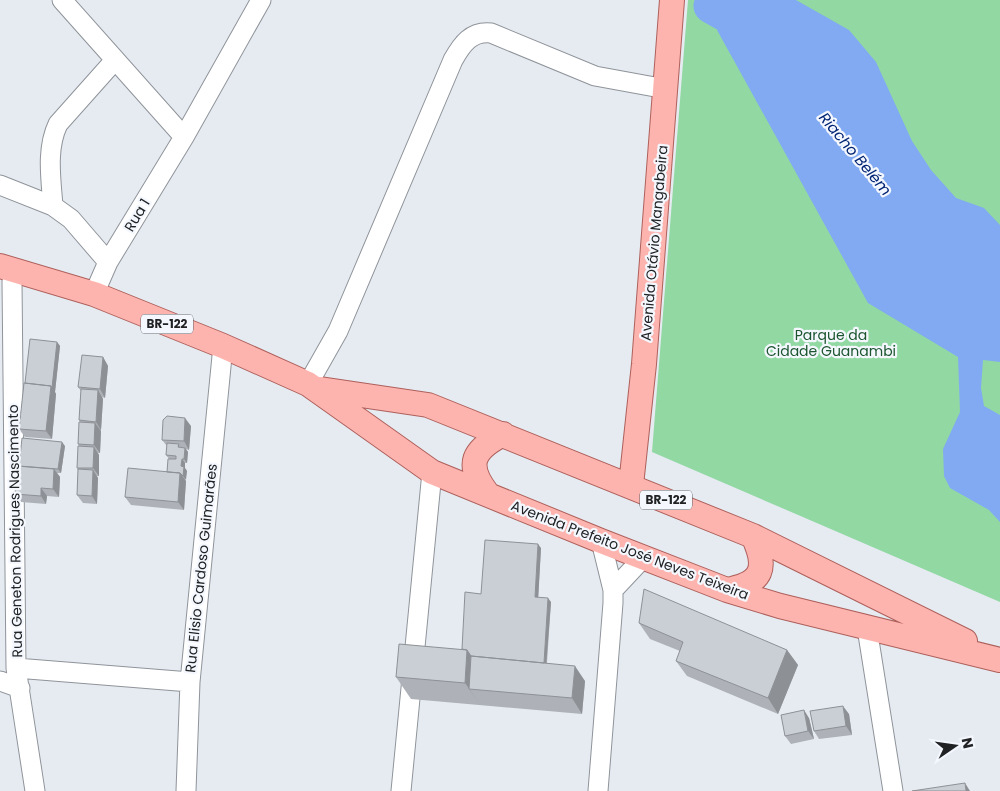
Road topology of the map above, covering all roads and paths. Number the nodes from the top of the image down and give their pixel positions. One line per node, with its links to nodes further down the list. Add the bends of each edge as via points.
1 (62, 0): 4 (street)
2 (261, 0): 6 (street, Rua 1)
3 (672, 11): 5 (main road, Avenida Otávio Mangabeira)
4 (115, 60): 6 (street); 8 (street, via 54,131 50,161)
5 (666, 89): 14 (street, via 595,76 491,33 483,32 469,38 453,60); 17 (main road, Avenida Otávio Mangabeira)
6 (184, 137): 9 (street, Rua 1)
7 (0, 185): 8 (street)
8 (53, 206): 9 (street, via 71,219)
9 (108, 262): 11 (street, Rua 1)
10 (9, 273): 11 (main road, Avenida Prefeito José Neves Teixeira / BR-122); 12 (street); 21 (street, Rua Geneton Rodrigues Nascimento)
11 (94, 294): 13 (main road, Avenida Prefeito José Neves Teixeira / BR-122)
12 (0, 323)
13 (223, 346): 14 (main road, Avenida Prefeito José Neves Teixeira / BR-122); 29 (street, Rua Elisio Cardoso Guimarães)
14 (312, 386): 15 (main road, Avenida Prefeito José Neves Teixeira / BR-122, via 428,405); 16 (main road, Avenida Prefeito José Neves Teixeira / BR-122)
15 (504, 434): 17 (main road, Avenida Prefeito José Neves Teixeira / BR-122); 18 (main road, via 486,445 474,460 474,471)
16 (432, 472): 18 (main road, Avenida Prefeito José Neves Teixeira / BR-122); 33 (street)
17 (631, 486): 19 (main road, Avenida Prefeito José Neves Teixeira / BR-122)
18 (487, 493): 20 (main road, Avenida Prefeito José Neves Teixeira / BR-122)
19 (753, 536): 24 (main road, via 762,559 760,572 748,584); 26 (main road, Avenida Prefeito José Neves Teixeira / BR-122)
20 (601, 541): 22 (main road, Avenida Prefeito José Neves Teixeira / BR-122); 23 (street)
21 (7, 545): 27 (street, Rua Geneton Rodrigues Nascimento)
22 (644, 557): 23 (street); 24 (main road, Avenida Prefeito José Neves Teixeira / BR-122)
23 (613, 590): 34 (street)
24 (727, 590): 25 (main road, Avenida Prefeito José Neves Teixeira / BR-122)
25 (867, 628): 26 (main road, Avenida Prefeito José Neves Teixeira / BR-122); 35 (street)
26 (1000, 659)
27 (16, 668): 29 (street); 30 (street, Rua Geneton Rodrigues Nascimento)
28 (0, 682): 30 (street)
29 (190, 682): 32 (street, Rua Elisio Cardoso Guimarães)
30 (20, 688): 31 (street, Rua Geneton Rodrigues Nascimento)
31 (35, 791)
32 (186, 791)
33 (401, 791)
34 (598, 791)
35 (893, 791)

